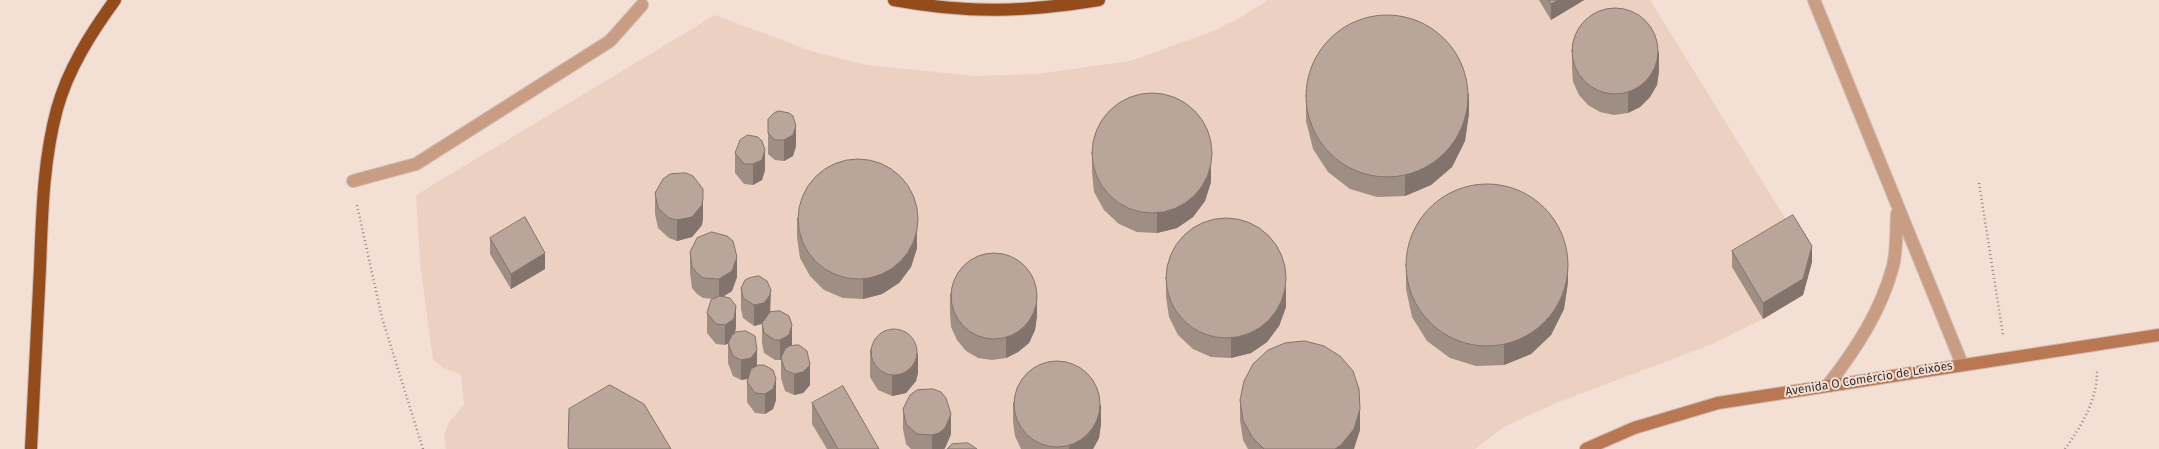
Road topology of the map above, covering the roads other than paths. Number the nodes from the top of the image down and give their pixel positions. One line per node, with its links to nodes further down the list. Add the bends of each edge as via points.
1 (115, 0): 11 (highway, via 83,48 58,108 50,140 42,213)
2 (894, 0): 3 (highway, via 953,9 1009,11)
3 (1099, 0)
4 (1814, 0): 7 (lane)
5 (642, 5): 6 (lane, via 610,41 416,164)
6 (354, 181)
7 (1897, 209): 9 (lane); 10 (lane, via 1893,266 1880,302 1852,355)
8 (2159, 335): 9 (main road, Avenida O Comércio de Leixões)
9 (1962, 364): 10 (main road, Avenida O Comércio de Leixões)
10 (1828, 385): 12 (main road, Avenida O Comércio de Leixões, via 1718,403 1634,428)
11 (31, 449)
12 (1586, 449)

